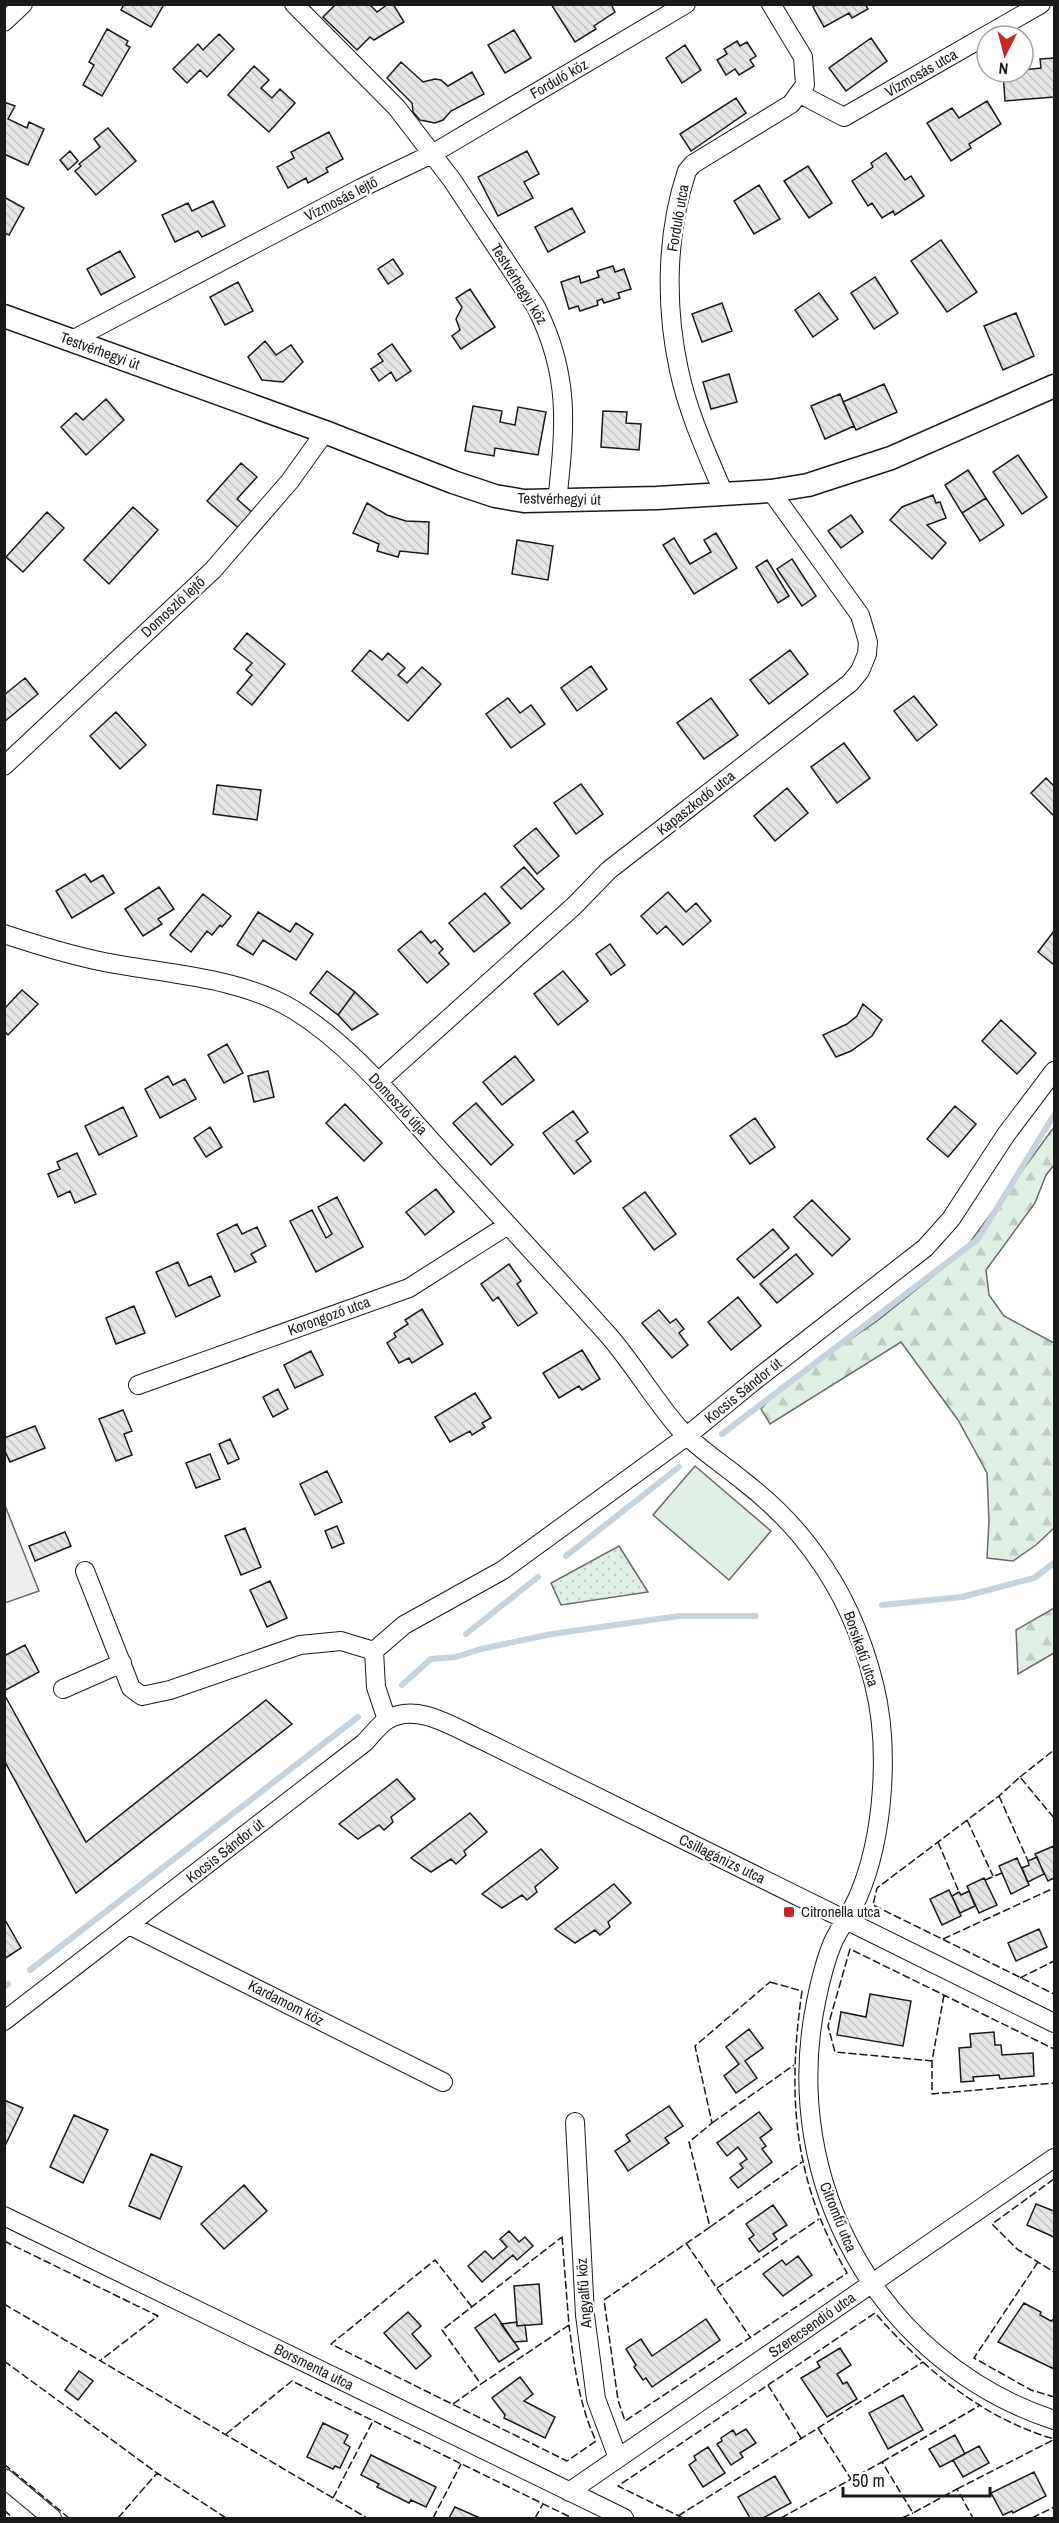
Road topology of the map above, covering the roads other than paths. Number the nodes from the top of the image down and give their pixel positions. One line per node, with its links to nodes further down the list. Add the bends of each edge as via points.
1 (23, 4): 6 (street)
2 (294, 4): 8 (street, via 383,93)
3 (686, 4): 8 (street, Forduló köz)
4 (771, 4): 7 (street, via 804,57 805,85)
5 (1041, 4): 7 (street, Vízmosás utca, via 844,117)
6 (4, 22)
7 (800, 94): 14 (street, Forduló utca, via 791,104 693,164 683,183 674,225 670,272 679,369)
8 (432, 154): 10 (street, Vízmosás lejtő); 15 (street, Testvérhegyi köz, via 547,329 560,372 564,403)
9 (4, 316): 10 (street, Testvérhegyi út)
10 (72, 340): 12 (street, Testvérhegyi út)
11 (1054, 386): 13 (street, Testvérhegyi út, via 891,458 808,485)
12 (325, 432): 15 (street, Testvérhegyi út, via 495,496); 16 (street, Domoszló lejtő, via 290,481 213,570)
13 (771, 491): 14 (street, Testvérhegyi út); 19 (street, Kapaszkodó utca, via 860,615 868,642 860,671 850,683 609,870)
14 (724, 494): 15 (street, Testvérhegyi út)
15 (557, 501)
16 (4, 766)
17 (4, 934): 19 (street, Domoszló útja, via 78,956 265,995 323,1031)
18 (1054, 1071): 22 (street, Kocsis Sándor út, via 1005,1136 951,1219 925,1248)
19 (378, 1082): 20 (street, Domoszló útja)
20 (508, 1225): 21 (street, Korongozó utca, via 409,1288); 22 (street, Domoszló útja, via 621,1350)
21 (138, 1385)
22 (687, 1436): 24 (street, Kocsis Sándor út, via 503,1570 404,1625); 28 (street, Borsikafű utca, via 772,1505 796,1530 843,1597 865,1652 878,1704 881,1795 868,1868)
23 (85, 1571): 25 (street)
24 (374, 1651): 25 (street, via 341,1641 300,1645 150,1696 136,1694); 27 (street, via 376,1687)
25 (122, 1663): 26 (street)
26 (63, 1689)
27 (387, 1720): 28 (street, Csillagánizs utca, via 405,1713 422,1714 443,1723); 29 (street, Kocsis Sándor út, via 364,1743)
28 (846, 1921): 31 (street, Csillagánizs utca); 36 (street, Citromfű utca, via 834,1940 815,2005 808,2103 826,2193 846,2242)
29 (129, 1925): 30 (street, Kocsis Sándor út); 32 (street, Kardamom köz)
30 (4, 2021)
31 (1054, 2023)
32 (443, 2082)
33 (575, 2122): 38 (street, Angyalfű köz, via 585,2315 596,2399)
34 (1054, 2158): 36 (street, Szerecsendió utca)
35 (4, 2216): 40 (street, Borsmenta utca)
36 (871, 2284): 37 (street, Citromfű utca, via 915,2335 974,2383); 38 (street, Szerecsendió utca)
37 (1054, 2420)
38 (618, 2458): 40 (street, Szerecsendió utca)
39 (4, 2478): 41 (street)
40 (569, 2492): 42 (street, Borsmenta utca)
41 (52, 2518)
42 (624, 2518)

